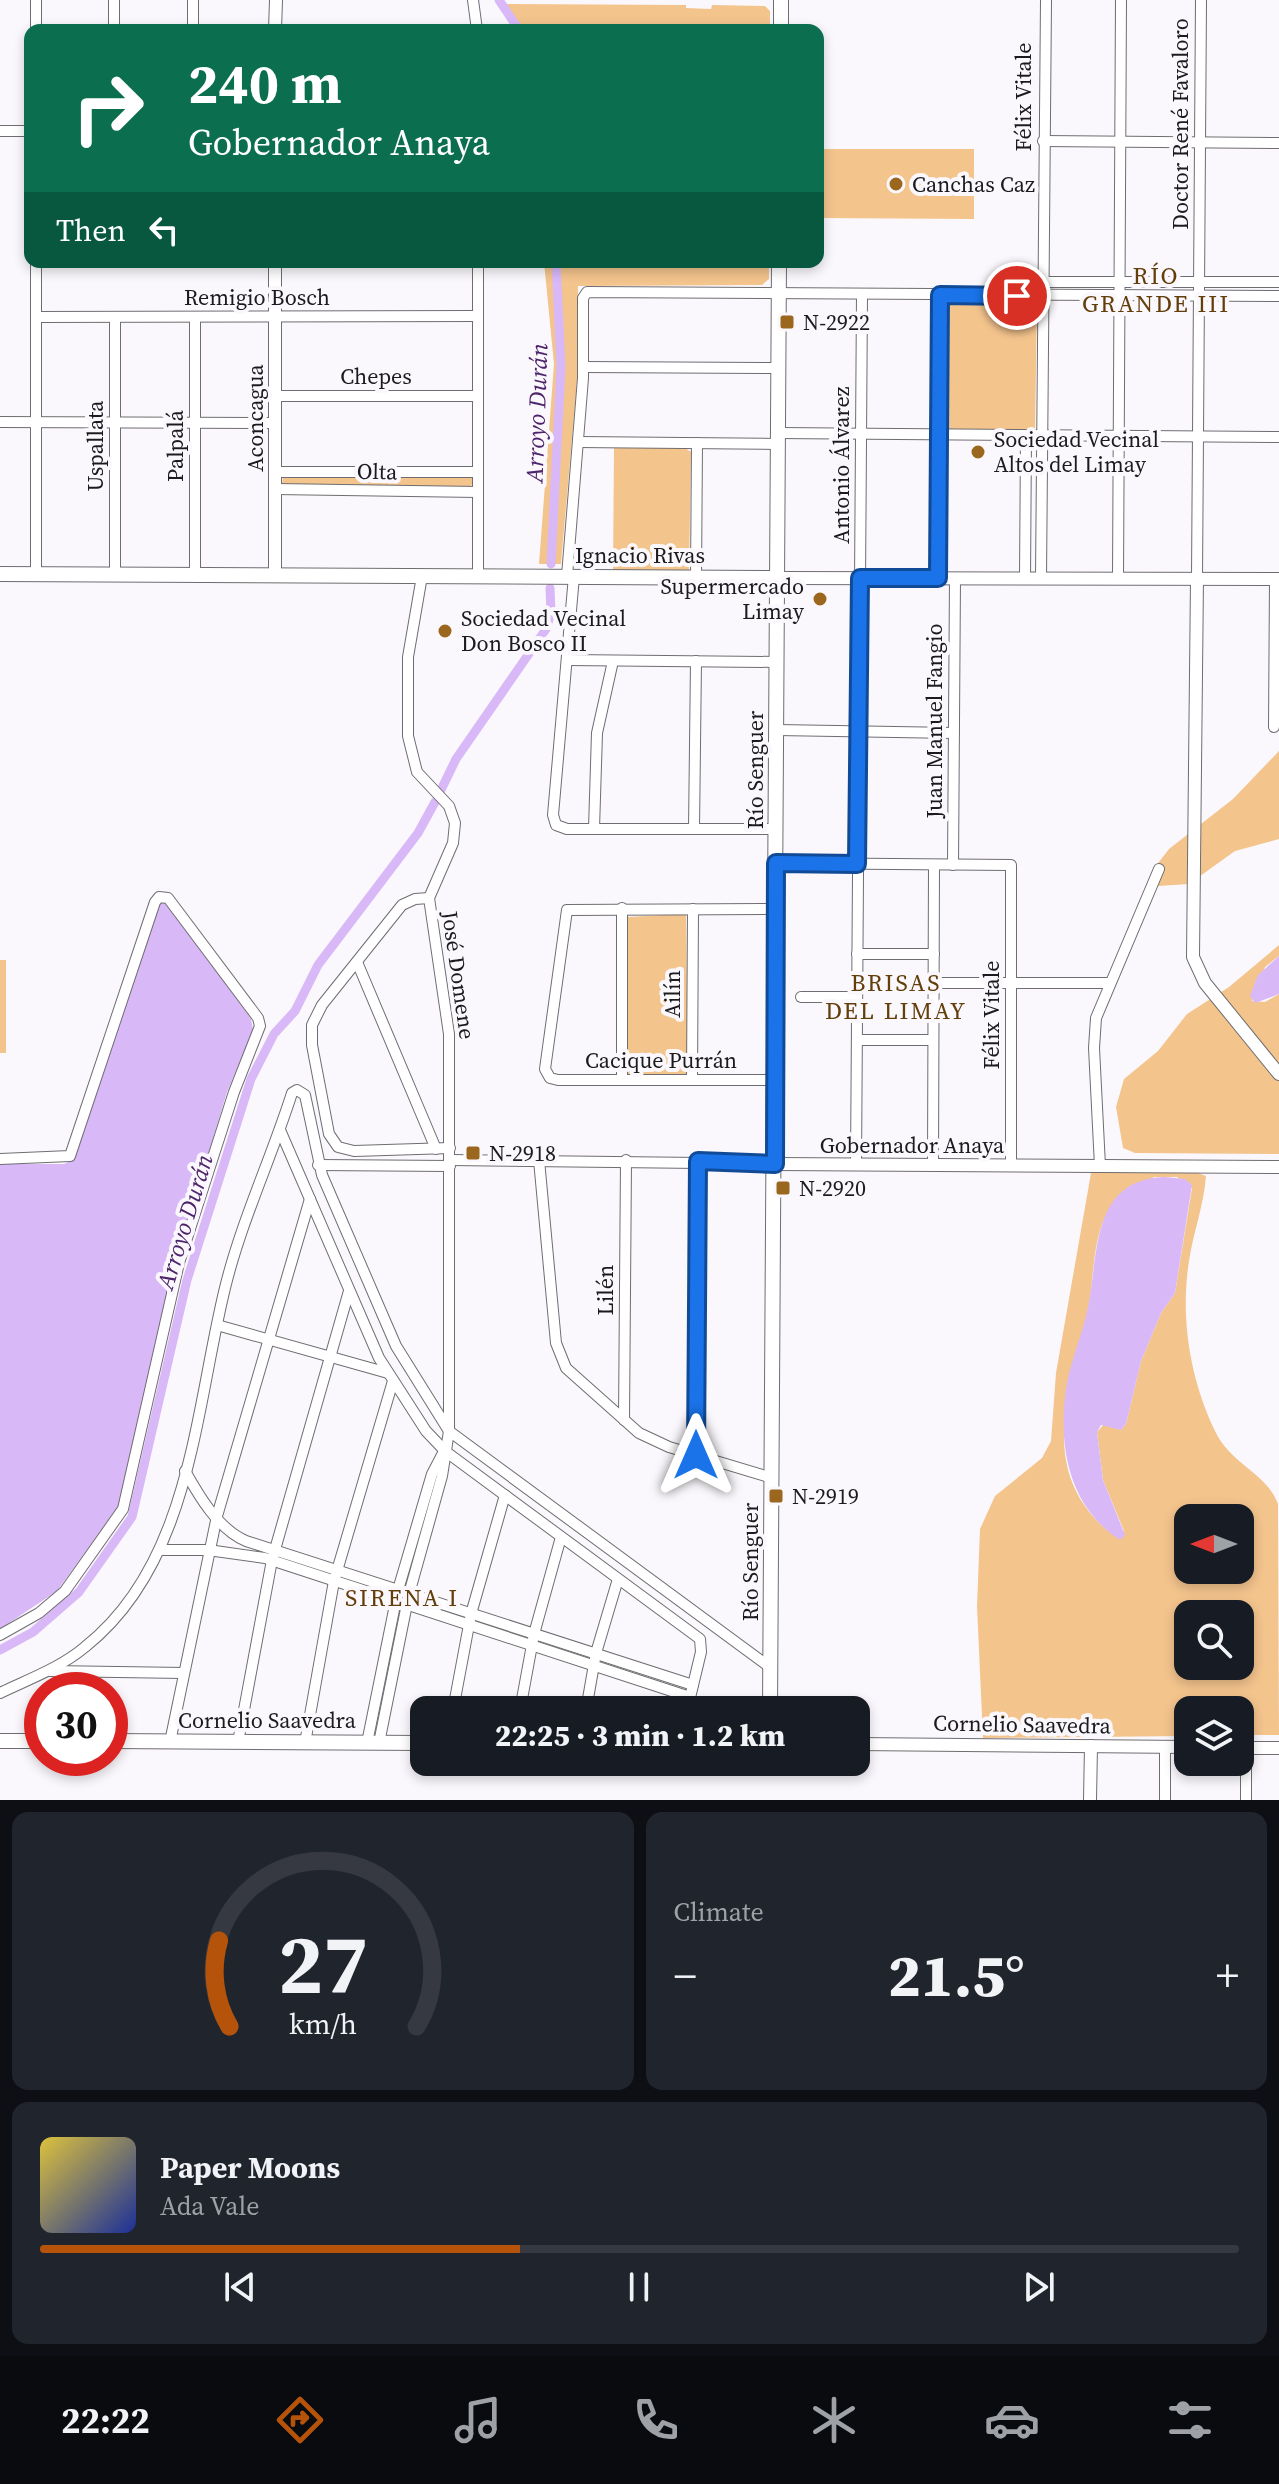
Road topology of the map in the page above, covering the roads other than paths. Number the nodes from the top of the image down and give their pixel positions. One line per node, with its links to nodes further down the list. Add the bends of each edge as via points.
1 (36, 0): 10 (street)
2 (114, 0): 11 (street)
3 (193, 0): 12 (street)
4 (276, 0): 13 (street)
5 (473, 0): 14 (street)
6 (781, 0): 15 (main road)
7 (1046, 0): 18 (street, Félix Vitale)
8 (1121, 0): 19 (street)
9 (1201, 0): 20 (street, Doctor René Favaloro)
10 (36, 24)
11 (114, 24)
12 (193, 24)
13 (275, 24)
14 (476, 24)
15 (781, 24)
16 (0, 131): 17 (street)
17 (24, 131)
18 (1043, 141): 19 (street); 26 (street, Félix Vitale)
19 (1121, 141): 20 (street); 27 (street)
20 (1200, 142): 21 (street); 28 (street, Doctor René Favaloro)
21 (1279, 143)
22 (36, 268): 38 (street)
23 (275, 268): 41 (street, Aconcagua)
24 (478, 268): 37 (street)
25 (779, 268): 30 (main road, Río Senguer)
26 (1043, 282): 27 (street); 33 (street, Félix Vitale)
27 (1120, 282): 28 (street); 34 (street)
28 (1199, 282): 29 (street); 35 (street, Doctor René Favaloro)
29 (1279, 282)
30 (779, 293): 31 (street); 42 (street, via 585,293); 43 (main road, Río Senguer)
31 (862, 294): 32 (street); 51 (street, Antonio Álvarez)
32 (940, 295): 33 (street); 53 (street)
33 (1043, 296): 34 (street); 52 (street, Félix Vitale)
34 (1120, 296): 35 (street); 54 (street)
35 (1199, 296): 36 (street); 56 (street, Doctor René Favaloro)
36 (1279, 296)
37 (478, 316): 41 (street, Remigio Bosch); 45 (street)
38 (36, 317): 39 (street, Remigio Bosch); 47 (street)
39 (115, 317): 40 (street, Remigio Bosch); 48 (street, Uspallata)
40 (195, 317): 41 (street, Remigio Bosch); 49 (street, Palpalá)
41 (275, 317): 44 (street, Aconcagua)
42 (583, 367): 43 (street); 59 (street)
43 (779, 368): 58 (main road, Río Senguer)
44 (275, 396): 45 (street, Chepes); 50 (street, Aconcagua)
45 (478, 396): 62 (street)
46 (0, 422): 47 (street)
47 (36, 422): 48 (street); 66 (street)
48 (115, 423): 49 (street); 67 (street, Uspallata)
49 (195, 423): 50 (street); 68 (street, Palpalá)
50 (275, 423): 61 (street, Aconcagua)
51 (861, 434): 53 (street); 58 (street); 75 (street, Antonio Álvarez)
52 (1042, 434): 54 (street); 55 (street); 79 (street, Félix Vitale)
53 (939, 435): 55 (street); 76 (street)
54 (1119, 435): 56 (street); 80 (street)
55 (1026, 436): 78 (street)
56 (1198, 436): 57 (street); 81 (street, Doctor René Favaloro)
57 (1279, 437)
58 (778, 438): 60 (street); 74 (main road, Río Senguer)
59 (578, 442): 60 (street); 72 (street)
60 (697, 443): 73 (street)
61 (275, 472): 62 (street, Olta); 63 (street, Aconcagua)
62 (478, 472): 64 (street)
63 (275, 489): 64 (street, Olta); 69 (street, Aconcagua)
64 (478, 492): 71 (street)
65 (0, 574): 66 (main road, Ignacio Rivas)
66 (36, 574): 67 (main road, Ignacio Rivas)
67 (115, 574): 68 (main road, Ignacio Rivas)
68 (195, 575): 69 (main road, Ignacio Rivas)
69 (275, 575): 70 (main road, Ignacio Rivas)
70 (422, 576): 71 (main road, Ignacio Rivas); 99 (street, José Domene, via 408,657 408,736 417,772 449,806 455,823 453,843)
71 (478, 576): 72 (main road, Ignacio Rivas)
72 (571, 576): 73 (main road, Ignacio Rivas); 83 (street)
73 (696, 577): 74 (main road, Ignacio Rivas)
74 (778, 578): 75 (street, Ignacio Rivas); 86 (main road, Río Senguer)
75 (860, 578): 76 (street, Ignacio Rivas); 89 (street, Antonio Álvarez)
76 (938, 578): 77 (street, Ignacio Rivas)
77 (955, 578): 78 (street, Ignacio Rivas); 90 (street, Juan Manuel Fangio)
78 (1025, 578): 79 (street, Ignacio Rivas)
79 (1041, 578): 80 (street, Ignacio Rivas)
80 (1118, 579): 81 (street, Ignacio Rivas)
81 (1197, 579): 82 (street, Ignacio Rivas); 113 (street, Doctor René Favaloro, via 1193,957 1205,983)
82 (1277, 579): 87 (street)
83 (567, 660): 84 (street); 91 (street, via 553,815 563,829)
84 (613, 661): 85 (street); 91 (street, via 597,733)
85 (696, 661): 86 (street); 92 (street)
86 (777, 662): 88 (main road, Río Senguer)
87 (1274, 727)
88 (777, 730): 89 (street); 93 (main road, Río Senguer)
89 (859, 731): 90 (street); 95 (street, Antonio Álvarez)
90 (954, 733): 97 (street, Juan Manuel Fangio)
91 (594, 829): 92 (street)
92 (694, 829): 93 (street)
93 (776, 829): 94 (main road, Río Senguer)
94 (776, 863): 95 (street); 102 (main road, Río Senguer)
95 (857, 864): 96 (street); 103 (street, Antonio Álvarez)
96 (934, 865): 97 (street); 104 (street)
97 (953, 865): 107 (street, Félix Vitale, via 1011,865)
98 (1159, 869): 108 (street)
99 (429, 898): 105 (street, via 402,905); 120 (street, José Domene, via 447,1013)
100 (622, 908): 101 (street); 114 (street); 114 (street, Cacique Purrán, via 567,910 545,1069 547,1076 558,1080)
101 (693, 909): 102 (street); 115 (street, Ailín)
102 (776, 909): 116 (main road, Río Senguer)
103 (857, 954): 104 (street); 110 (street, Antonio Álvarez)
104 (934, 954): 106 (street)
105 (357, 962): 118 (street, via 316,1015 311,1035 329,1134); 119 (street)
106 (934, 983): 107 (street); 112 (street)
107 (1011, 983): 108 (street); 129 (street, Félix Vitale)
108 (1109, 983): 130 (street, via 1094,1041)
109 (801, 997): 110 (street)
110 (857, 997): 111 (street, Antonio Álvarez)
111 (857, 1040): 112 (street); 127 (street, Antonio Álvarez)
112 (933, 1040): 128 (street)
113 (1279, 1074)
114 (622, 1080): 115 (street, Cacique Purrán)
115 (692, 1080): 116 (street, Cacique Purrán)
116 (775, 1080): 125 (main road, Río Senguer)
117 (280, 1130): 126 (street, via 292,1093 303,1091); 133 (street); 135 (street, via 235,1255)
118 (338, 1147): 119 (street); 126 (street)
119 (436, 1149): 120 (street)
120 (450, 1158): 122 (street, Gobernador Anaya); 126 (street); 140 (street, José Domene)
121 (0, 1159): 156 (street, via 70,1156 155,902 168,898 260,1026 179,1263 123,1509 65,1591)
122 (539, 1160): 123 (street, Gobernador Anaya); 139 (street, via 559,1357)
123 (626, 1160): 124 (street, Gobernador Anaya); 139 (street, Lilén)
124 (698, 1161): 125 (street, Gobernador Anaya); 142 (street)
125 (775, 1164): 127 (street, Gobernador Anaya); 144 (main road, Río Senguer)
126 (318, 1165): 132 (street)
127 (856, 1165): 128 (street, Gobernador Anaya)
128 (933, 1165): 129 (street, Gobernador Anaya)
129 (1011, 1166): 130 (street, Gobernador Anaya)
130 (1100, 1166): 131 (street, Gobernador Anaya)
131 (1279, 1167)
132 (332, 1198): 133 (street); 140 (street, via 396,1346)
133 (312, 1203): 134 (street); 136 (street)
134 (349, 1291): 137 (street); 138 (street)
135 (217, 1325): 136 (street); 143 (street)
136 (268, 1340): 137 (street); 146 (street)
137 (331, 1357): 138 (street); 150 (street)
138 (390, 1377): 141 (street); 151 (street)
139 (624, 1420): 142 (street, via 647,1438)
140 (449, 1431): 141 (street, José Domene); 160 (street)
141 (445, 1451): 145 (street); 153 (street, José Domene, via 432,1474)
142 (696, 1455): 144 (street)
143 (185, 1471): 146 (street); 148 (street)
144 (772, 1478): 160 (main road, Río Senguer)
145 (505, 1495): 147 (street); 154 (street)
146 (217, 1516): 149 (street); 150 (street, via 239,1537)
147 (561, 1537): 152 (street); 155 (street)
148 (160, 1550): 149 (street); 161 (street, via 105,1629)
149 (208, 1550): 150 (street); 162 (street)
150 (274, 1555): 151 (street); 175 (street)
151 (335, 1575): 153 (street); 176 (street)
152 (618, 1579): 158 (street); 163 (street, via 700,1639)
153 (402, 1598): 154 (street); 177 (street, José Domene)
154 (470, 1619): 155 (street); 157 (street); 165 (street)
155 (534, 1634): 157 (street); 158 (street)
156 (0, 1635)
157 (532, 1645): 159 (street); 166 (street)
158 (596, 1653): 159 (street); 163 (street)
159 (593, 1665): 167 (street); 168 (street)
160 (771, 1668): 170 (main road, Río Senguer)
161 (48, 1671): 162 (street); 164 (street)
162 (184, 1673): 174 (street)
163 (693, 1685): 169 (street)
164 (0, 1693)
165 (456, 1696)
166 (523, 1696)
167 (588, 1696)
168 (687, 1696)
169 (690, 1696)
170 (770, 1696)
171 (0, 1741): 172 (main road)
172 (24, 1741)
173 (128, 1741): 174 (main road, Cornelio Saavedra)
174 (170, 1742): 175 (main road, Cornelio Saavedra)
175 (238, 1742): 176 (main road, Cornelio Saavedra)
176 (305, 1743): 177 (main road, Cornelio Saavedra)
177 (373, 1743): 178 (main road, Cornelio Saavedra)
178 (410, 1743)
179 (870, 1744): 180 (street, Cornelio Saavedra)
180 (1091, 1746): 181 (street, Cornelio Saavedra); 186 (street)
181 (1165, 1747): 182 (street, Cornelio Saavedra); 187 (street)
182 (1174, 1747)
183 (1254, 1748): 184 (street)
184 (1279, 1748)
185 (1245, 1776): 188 (street)
186 (1090, 1800)
187 (1165, 1800)
188 (1246, 1800)

